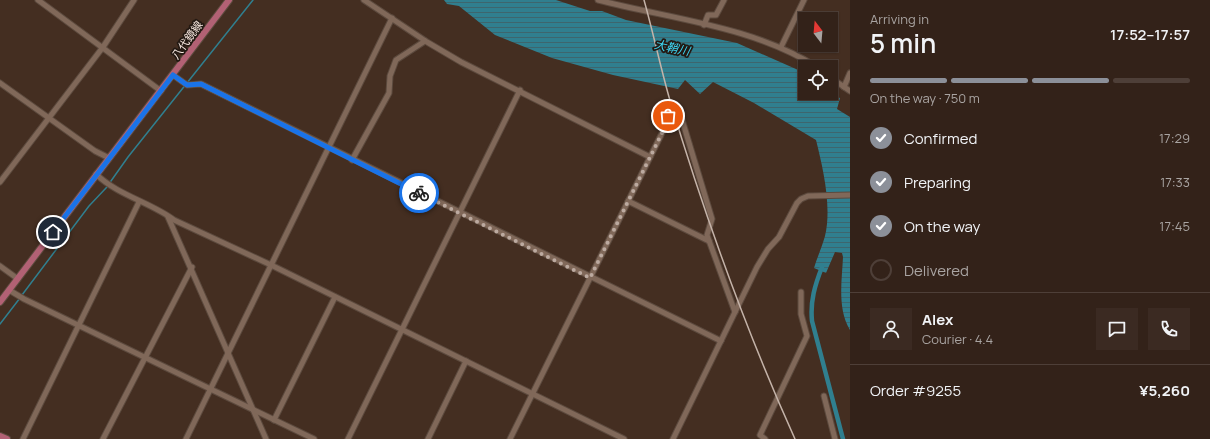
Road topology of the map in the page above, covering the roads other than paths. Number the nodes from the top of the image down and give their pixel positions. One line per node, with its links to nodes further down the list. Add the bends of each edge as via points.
1 (38, 0): 11 (street)
2 (134, 0): 11 (street)
3 (229, 0): 15 (main road, 八代鏡線)
4 (364, 0): 8 (street)
5 (598, 0): 9 (street)
6 (724, 0): 9 (street, via 716,15 708,15)
7 (804, 0): 12 (street)
8 (392, 18): 10 (street); 23 (street)
9 (704, 25): 12 (street, via 747,35)
10 (425, 41): 19 (street, via 461,62); 26 (street, via 396,60 390,76 389,93)
11 (103, 47): 20 (street); 22 (street)
12 (781, 47): 13 (street)
13 (804, 60)
14 (850, 74): 18 (street)
15 (173, 75): 20 (main road, 八代鏡線); 23 (street, via 186,84 201,84)
16 (0, 83): 22 (street)
17 (838, 83): 18 (street)
18 (844, 87): 21 (street)
19 (520, 90): 24 (street); 32 (street)
20 (161, 91): 25 (main road, 八代鏡線)
21 (850, 91)
22 (48, 117): 25 (street, via 95,151); 28 (street)
23 (329, 148): 26 (street); 35 (street)
24 (650, 157): 30 (street); 34 (street, via 669,119 668,116 680,113 712,219 707,235)
25 (109, 158): 27 (main road, 八代鏡線)
26 (352, 160): 32 (street)
27 (96, 174): 31 (street); 39 (main road, 八代鏡線)
28 (0, 182)
29 (850, 195): 44 (street, via 808,196 797,203 780,237 768,249)
30 (628, 201): 34 (street); 38 (street)
31 (139, 202): 33 (street); 45 (street)
32 (459, 213): 38 (street); 46 (street)
33 (167, 215): 35 (street); 37 (street)
34 (709, 241): 44 (street)
35 (272, 265): 42 (street); 48 (street)
36 (0, 266): 39 (street)
37 (192, 267): 48 (street); 49 (street)
38 (590, 278): 47 (street); 52 (street)
39 (18, 279): 40 (main road, 八代鏡線)
40 (9, 290): 43 (main road, 八代鏡線); 45 (street)
41 (801, 292): 68 (street, via 801,314 807,336 760,435)
42 (335, 297): 46 (street); 55 (street)
43 (0, 302)
44 (735, 312): 47 (street)
45 (79, 325): 49 (street); 58 (street)
46 (401, 329): 50 (street); 63 (street)
47 (721, 341): 67 (street)
48 (228, 353): 51 (street); 54 (street)
49 (145, 356): 51 (street); 59 (street)
50 (466, 362): 52 (street); 64 (street)
51 (211, 388): 54 (street); 60 (street)
52 (532, 394): 65 (street); 66 (street)
53 (824, 396): 69 (street)
54 (253, 409): 55 (street); 61 (street)
55 (274, 420): 62 (street)
56 (0, 436): 57 (main road)
57 (7, 439)
58 (23, 439)
59 (103, 439)
60 (186, 439)
61 (266, 439)
62 (314, 439)
63 (348, 439)
64 (428, 439)
65 (510, 439)
66 (624, 439)
67 (673, 439)
68 (765, 439)
69 (835, 439)

